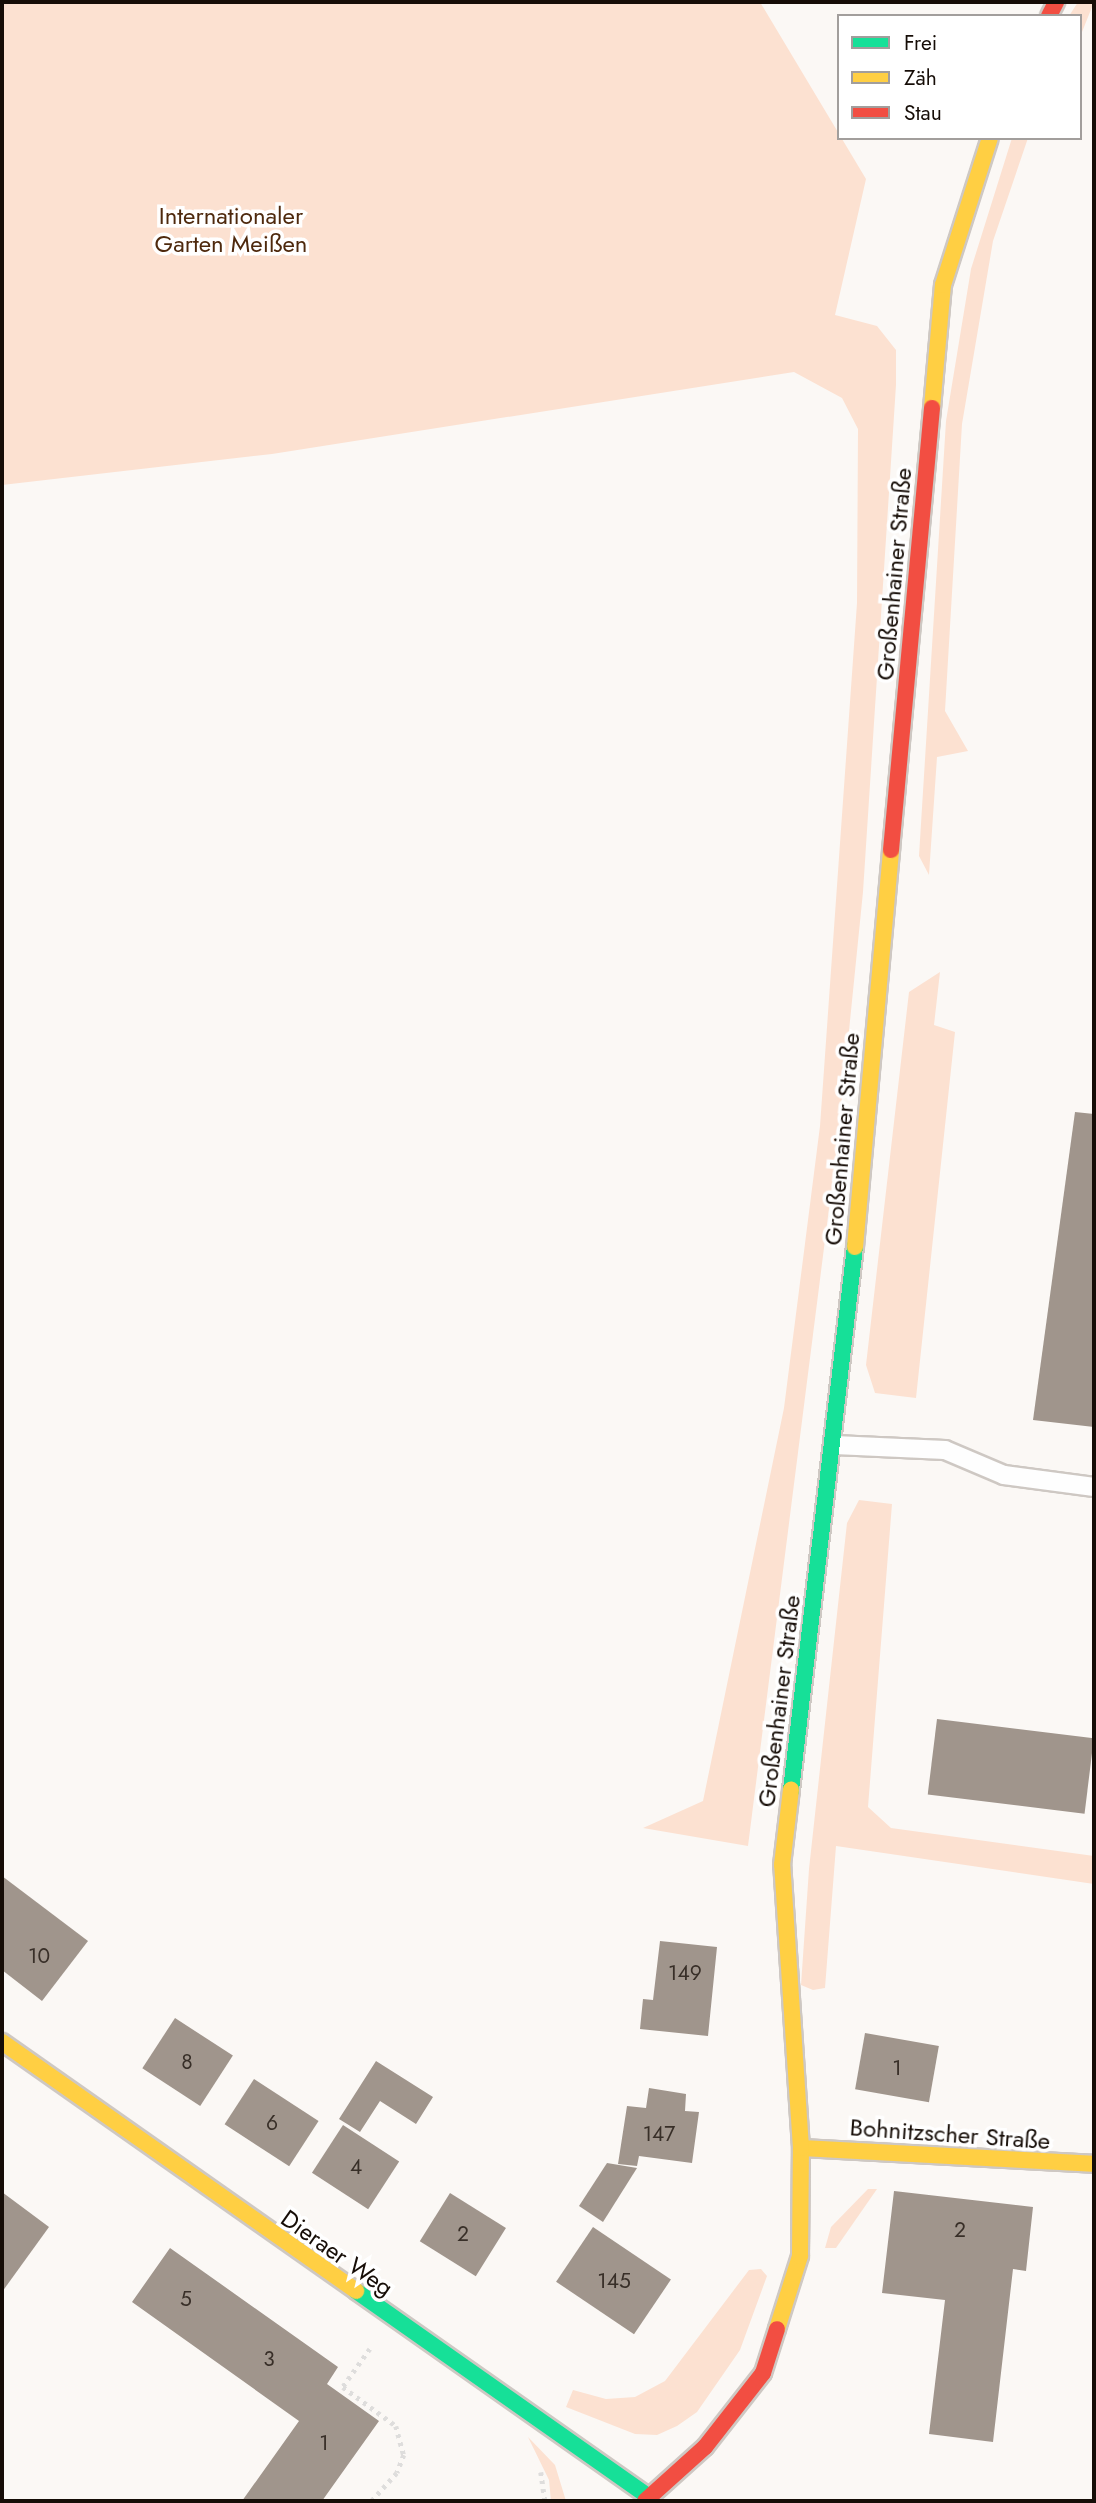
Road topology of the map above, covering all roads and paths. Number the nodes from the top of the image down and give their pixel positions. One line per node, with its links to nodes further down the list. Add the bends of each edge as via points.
1 (989, 140): 2 (main road, Großenhainer Straße, via 943,285)
2 (835, 1445): 3 (lane, via 944,1450 1004,1475); 5 (main road, Großenhainer Straße, via 782,1865)
3 (1094, 1487)
4 (2, 2042): 7 (main road, Dieraer Weg)
5 (801, 2148): 6 (main road, Bohnitzscher Straße); 8 (main road, Großenhainer Straße, via 800,2256 763,2373 729,2420)
6 (1094, 2164)
7 (392, 2320): 8 (main road, Dieraer Weg); 9 (path, via 342,2387 403,2438 397,2473)
8 (647, 2499)
9 (372, 2501)

